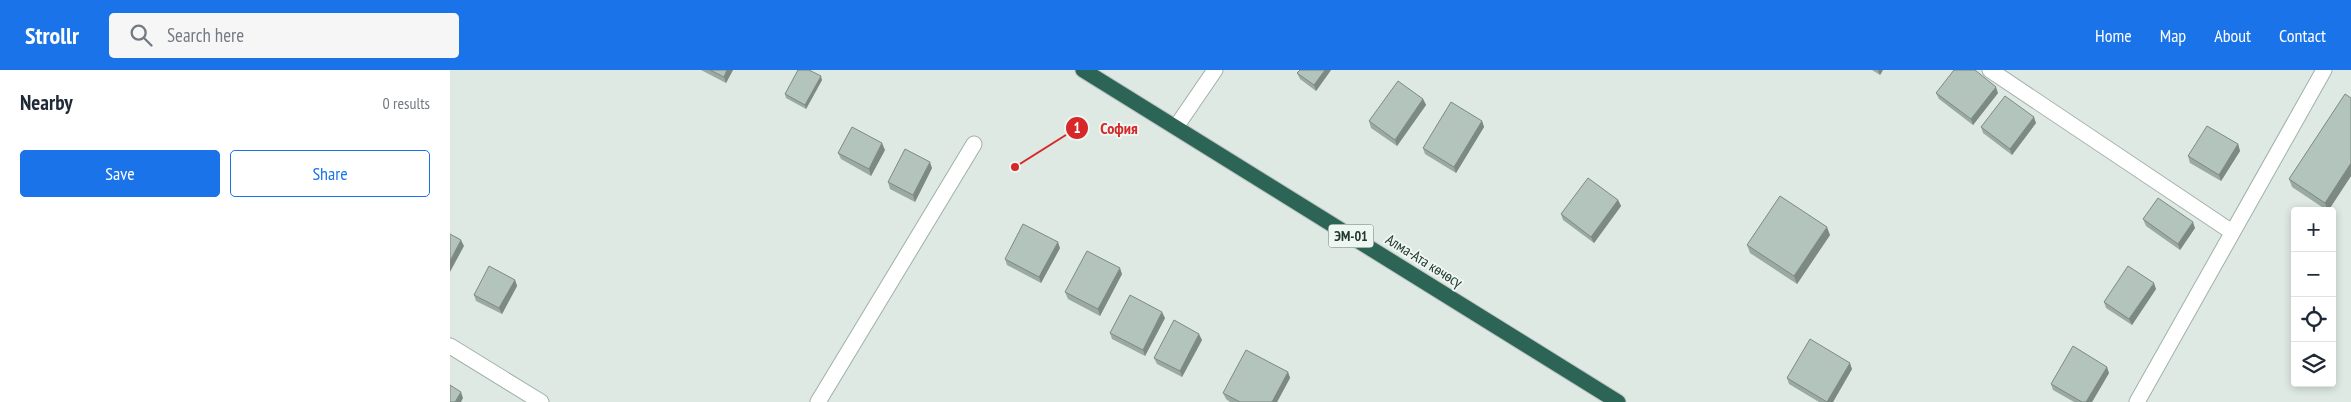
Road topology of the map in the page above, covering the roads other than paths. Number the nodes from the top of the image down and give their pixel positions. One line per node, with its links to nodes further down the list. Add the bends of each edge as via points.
1 (1083, 70): 5 (highway, Алма-Ата көчөсү / ЭМ-01)
2 (1215, 70): 5 (street)
3 (1990, 70): 7 (street)
4 (2324, 70): 7 (street)
5 (1176, 127): 11 (highway, Алма-Ата көчөсү / ЭМ-01)
6 (974, 144): 10 (street)
7 (2232, 232): 12 (street)
8 (450, 346): 9 (street)
9 (541, 402)
10 (818, 402)
11 (1618, 402)
12 (2138, 402)

